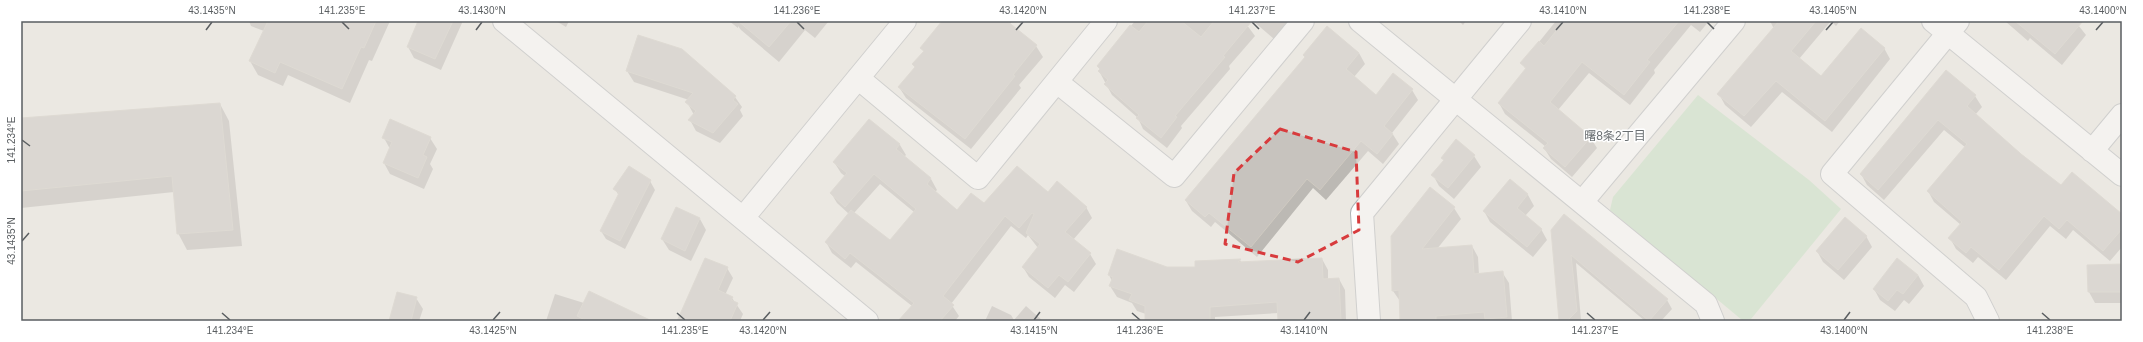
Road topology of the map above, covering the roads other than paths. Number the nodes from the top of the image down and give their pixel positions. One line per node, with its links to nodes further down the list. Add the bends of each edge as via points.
1 (504, 21): 16 (street)
2 (905, 21): 9 (street)
3 (1106, 21): 10 (street)
4 (1303, 21): 10 (street, via 1174,176)
5 (1360, 21): 11 (street)
6 (1520, 21): 11 (street)
7 (1734, 21): 15 (street)
8 (1946, 25): 13 (street); 20 (street, via 1832,174 1976,297)
9 (858, 78): 10 (street, via 978,178); 16 (street)
10 (1057, 82)
11 (1455, 100): 15 (street); 18 (street, via 1362,213)
12 (2122, 115): 13 (street)
13 (2092, 151): 14 (street)
14 (2122, 175)
15 (1582, 202): 19 (street, via 1706,304)
16 (743, 218): 17 (street)
17 (867, 321)
18 (1369, 321)
19 (1714, 321)
20 (1988, 321)

